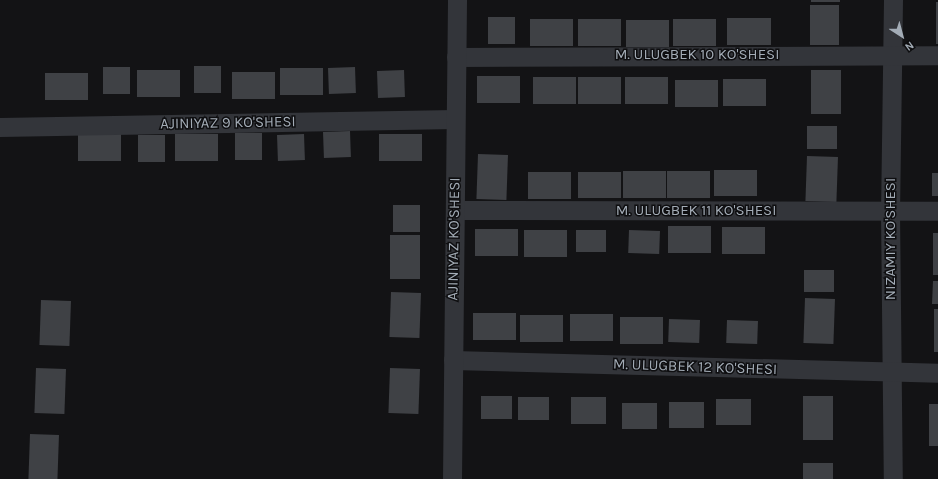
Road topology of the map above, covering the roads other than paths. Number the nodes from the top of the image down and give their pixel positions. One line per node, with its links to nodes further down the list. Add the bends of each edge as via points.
1 (457, 0): 5 (street, AJINIYAZ KO'SHESI)
2 (893, 0): 3 (street, NIZAMIY KO'SHESI)
3 (892, 54): 4 (street, M. ULUGBEK 10 KO'SHESI); 5 (street, M. ULUGBEK 10 KO'SHESI); 9 (street, NIZAMIY KO'SHESI)
4 (938, 54)
5 (456, 57): 6 (street, AJINIYAZ KO'SHESI)
6 (456, 119): 7 (street, AJINIYAZ 9 KO'SHESI); 8 (street, AJINIYAZ KO'SHESI)
7 (0, 127)
8 (455, 210): 9 (street, M. ULUGBEK 11 KO'SHESI); 11 (street, AJINIYAZ KO'SHESI)
9 (890, 211): 10 (street, M. ULUGBEK 11 KO'SHESI); 12 (street, NIZAMIY KO'SHESI)
10 (938, 211)
11 (453, 360): 12 (street, M. ULUGBEK 12 KO'SHESI); 14 (street, AJINIYAZ KO'SHESI)
12 (892, 372): 13 (street, M. ULUGBEK 12 KO'SHESI); 15 (street, NIZAMIY KO'SHESI)
13 (938, 373)
14 (452, 479)
15 (893, 479)

